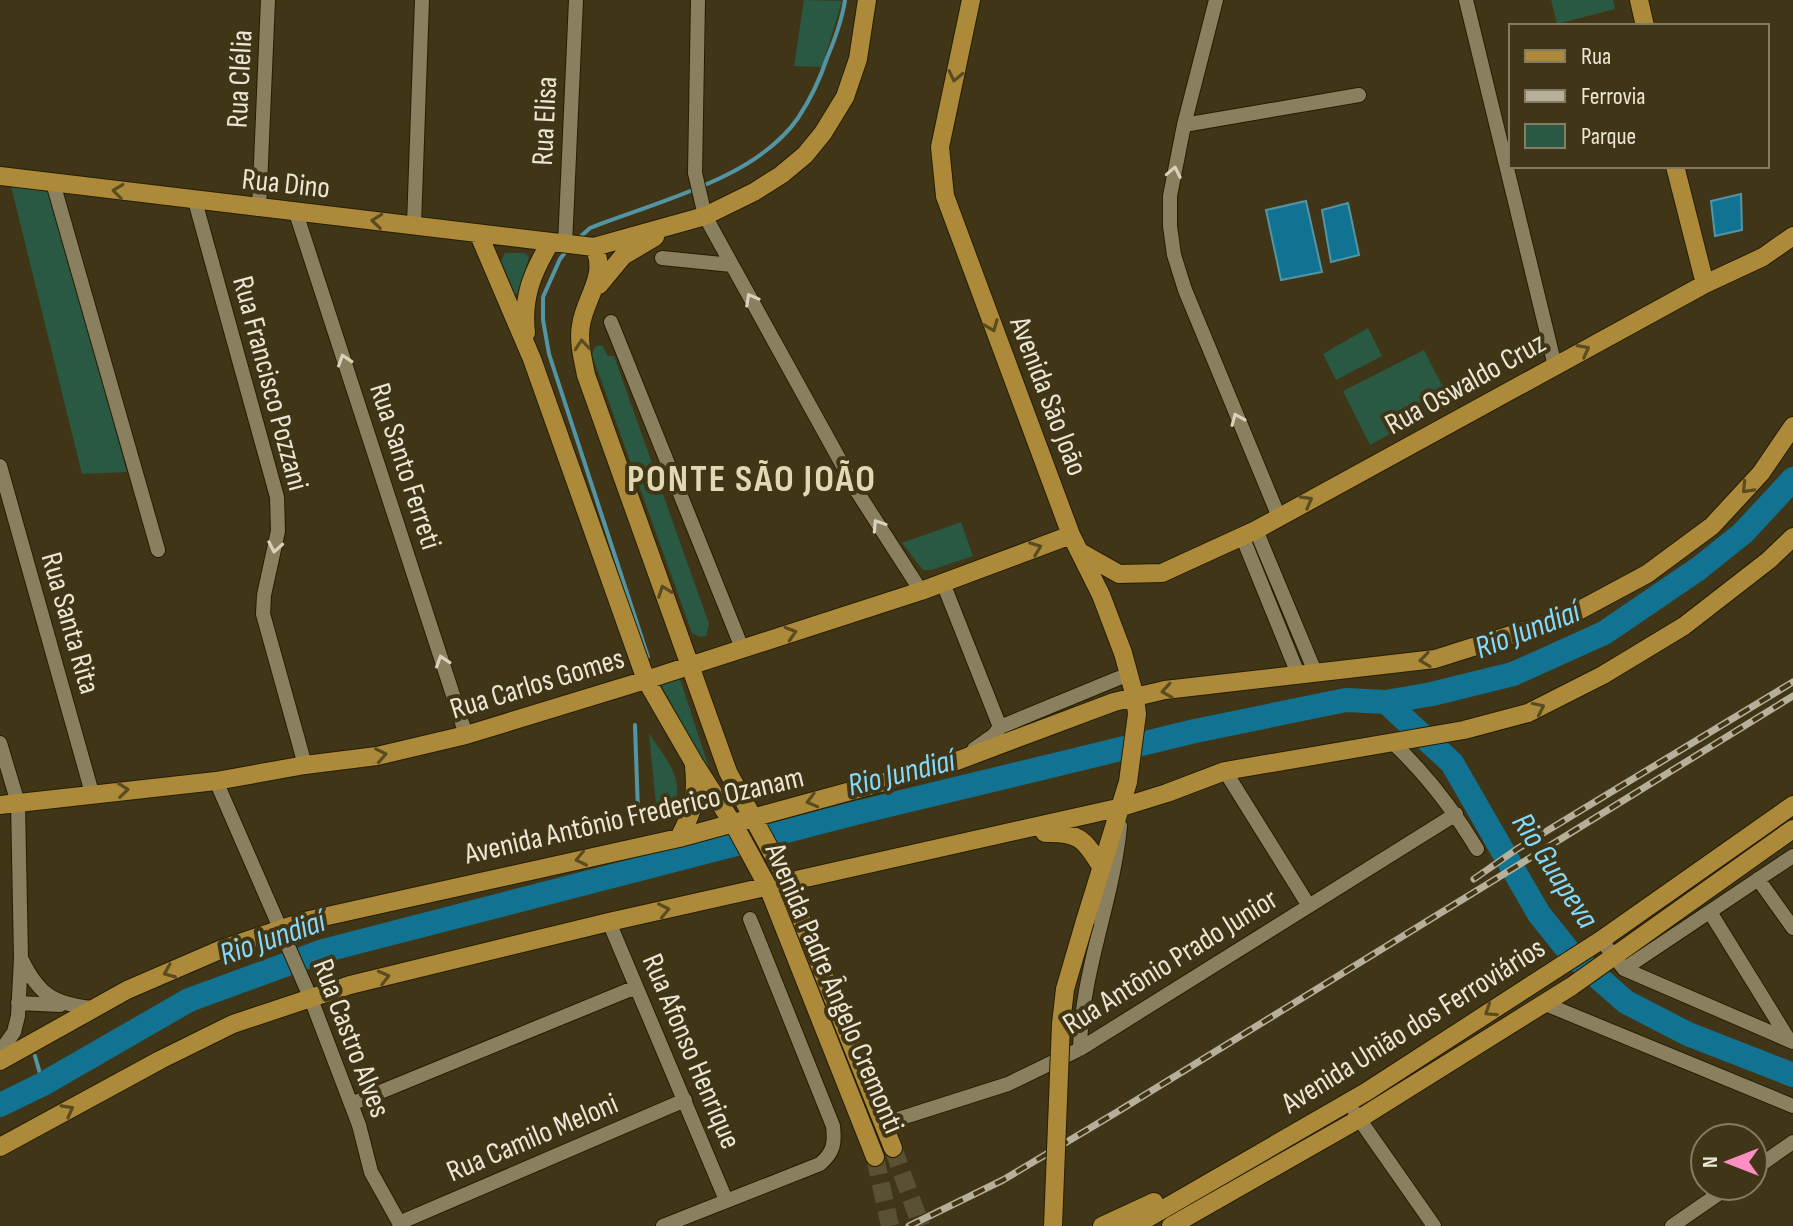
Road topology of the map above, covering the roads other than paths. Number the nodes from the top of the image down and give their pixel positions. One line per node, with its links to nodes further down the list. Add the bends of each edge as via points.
1 (268, 0): 18 (street, Rua Clélia)
2 (422, 0): 20 (street)
3 (576, 0): 24 (street, Rua Elisa)
4 (698, 0): 17 (street, via 695,173)
5 (867, 0): 17 (main road, via 858,59 845,97 823,133 781,175)
6 (971, 0): 39 (main road, Avenida São João, one-way to 39, via 940,147 941,175 950,214)
7 (1216, 0): 12 (street)
8 (1466, 0): 33 (street)
9 (1639, 0): 10 (main road)
10 (1645, 24)
11 (1359, 95): 12 (street)
12 (1184, 125): 36 (street, one-way to 12, via 1174,255 1170,196)
13 (1676, 168): 29 (main road)
14 (0, 176): 15 (main road, Rua Dino)
15 (53, 183): 16 (main road, Rua Dino, one-way to 15); 40 (street)
16 (195, 201): 18 (main road, Rua Dino); 57 (street, Rua Francisco Pozzani, one-way to 57, via 277,497 278,531 263,614)
17 (703, 208): 21 (main road); 28 (street)
18 (259, 209): 19 (main road, Rua Dino)
19 (296, 213): 20 (main road, Rua Dino, one-way to 19); 53 (street, Rua Santo Ferreti, one-way to 19)
20 (414, 225): 22 (main road, Rua Dino)
21 (677, 225): 24 (main road); 30 (main road, Avenida Padre Ângelo Cremonti, via 623,256)
22 (479, 235): 24 (main road, Rua Dino); 32 (main road, Avenida Padre Ângelo Cremonti)
23 (1793, 236): 26 (main road, Rua Oswaldo Cruz)
24 (572, 246): 30 (main road, Avenida Padre Ângelo Cremonti, via 600,265); 32 (main road, Avenida Padre Ângelo Cremonti, via 537,265 527,289 525,321)
25 (1793, 246): 26 (main road)
26 (1763, 257): 29 (main road, Rua Oswaldo Cruz)
27 (662, 258): 28 (street)
28 (732, 265): 42 (street, one-way to 28, via 858,493)
29 (1705, 284): 33 (main road, Rua Oswaldo Cruz, one-way to 29)
30 (586, 308): 45 (main road, Avenida Padre Ângelo Cremonti, one-way to 30, via 586,375 581,347)
31 (611, 322): 43 (street)
32 (532, 359): 49 (main road, Avenida Padre Ângelo Cremonti)
33 (1555, 366): 36 (main road, Rua Oswaldo Cruz, one-way to 33)
34 (1793, 426): 46 (main road, Avenida Antônio Frederico Ozanam, one-way to 46, via 1761,473 1712,526 1647,574 1571,616 1435,659)
35 (0, 466): 61 (street, Rua Santa Rita)
36 (1279, 517): 37 (main road, Rua Oswaldo Cruz)
37 (1249, 533): 39 (main road, Rua Oswaldo Cruz, via 1162,573 1134,575 1104,568); 46 (street); 47 (street)
38 (1793, 537): 55 (main road, one-way to 38, via 1528,713 1603,675 1684,626)
39 (1075, 543): 41 (main road, Rua Carlos Gomes, one-way to 39); 44 (main road, Avenida São João)
40 (158, 550)
41 (943, 583): 42 (main road, Rua Carlos Gomes); 52 (street)
42 (921, 591): 43 (main road, Rua Carlos Gomes, one-way to 42)
43 (742, 648): 45 (main road, Rua Carlos Gomes)
44 (1123, 653): 48 (main road); 51 (main road, Avenida São João)
45 (691, 665): 49 (main road, Rua Carlos Gomes); 66 (main road, Avenida Padre Ângelo Cremonti)
46 (1318, 672): 47 (main road, Avenida Antônio Frederico Ozanam)
47 (1298, 674): 51 (main road, Avenida Antônio Frederico Ozanam, one-way to 51, via 1165,690)
48 (1119, 678): 50 (main road); 52 (street)
49 (646, 680): 53 (main road, Rua Carlos Gomes); 56 (main road, Avenida Padre Ângelo Cremonti)
50 (1114, 702): 51 (main road, Avenida Antônio Frederico Ozanam); 58 (main road, Avenida Antônio Frederico Ozanam)
51 (1136, 706): 64 (main road, Avenida São João)
52 (1000, 727): 58 (street, via 981,746)
53 (466, 735): 57 (main road, Rua Carlos Gomes, one-way to 53, via 377,756)
54 (0, 743): 62 (street)
55 (1393, 743): 59 (main road); 65 (street)
56 (694, 763): 66 (main road, Avenida Padre Ângelo Cremonti); 69 (main road, via 696,795)
57 (305, 765): 60 (main road, Rua Carlos Gomes)
58 (946, 765): 66 (main road, Avenida Antônio Frederico Ozanam, one-way to 66)
59 (1225, 771): 64 (main road); 76 (street)
60 (216, 781): 61 (main road, Rua Carlos Gomes, one-way to 60); 81 (street, Rua Castro Alves)
61 (92, 793): 62 (main road, Rua Carlos Gomes)
62 (9, 804): 83 (street)
63 (1793, 805): 82 (main road, Avenida União dos Ferroviários)
64 (1122, 807): 68 (main road); 72 (main road, Avenida São João); 92 (street, Avenida São João, via 1110,892 1080,1015)
65 (1456, 814): 70 (street); 76 (street, Rua Antônio Prado Junior)
66 (744, 824): 69 (main road, Avenida Antônio Frederico Ozanam); 73 (main road, Avenida Padre Ângelo Cremonti); 75 (main road, Avenida Padre Ângelo Cremonti)
67 (1793, 829): 84 (main road, Avenida União dos Ferroviários)
68 (1006, 834): 72 (main road, via 1066,832 1090,848); 73 (main road)
69 (679, 838): 81 (main road, Avenida Antônio Frederico Ozanam, one-way to 81, via 413,896)
70 (1477, 849)
71 (1793, 856): 74 (street)
72 (1100, 865): 111 (main road, Avenida São João, bridge, via 1065,989)
73 (784, 876): 75 (main road); 103 (main road, Avenida Padre Ângelo Cremonti)
74 (1758, 879): 77 (street); 80 (street)
75 (764, 881): 79 (main road, one-way to 75); 104 (main road, Avenida Padre Ângelo Cremonti)
76 (1309, 906): 92 (street, Rua Antônio Prado Junior)
77 (1710, 912): 84 (street); 91 (street)
78 (750, 919): 107 (street, via 833,1126 835,1143 820,1164)
79 (609, 922): 85 (street, Rua Afonso Henrique); 86 (main road, one-way to 79)
80 (1793, 928)
81 (284, 935): 86 (street, Rua Castro Alves); 90 (main road, Avenida Antônio Frederico Ozanam, one-way to 90, via 222,949)
82 (1601, 940): 84 (street); 96 (main road, Avenida União dos Ferroviários, one-way to 96)
83 (21, 958): 87 (street); 89 (street, via 41,991)
84 (1616, 962): 88 (main road, Avenida União dos Ferroviários); 91 (street)
85 (636, 987): 95 (street, Rua Afonso Henrique); 97 (street)
86 (309, 993): 97 (street, Rua Castro Alves); 102 (main road, one-way to 86, via 160,1060)
87 (18, 1003): 89 (street); 93 (street, via 14,1032)
88 (1543, 1003): 98 (street); 99 (main road, Avenida União dos Ferroviários)
89 (64, 1005): 90 (street)
90 (92, 1008): 94 (main road, Avenida Antônio Frederico Ozanam)
91 (1791, 1041)
92 (1080, 1049): 100 (street, Rua Antônio Prado Junior, via 1008,1084)
93 (0, 1052)
94 (0, 1061)
95 (685, 1100): 107 (street, Rua Afonso Henrique); 109 (street, Rua Camilo Meloni)
96 (1348, 1103): 99 (street); 106 (main road, Avenida União dos Ferroviários)
97 (351, 1104): 109 (street, Rua Castro Alves, via 371,1172)
98 (1793, 1106)
99 (1359, 1119): 114 (main road, Avenida União dos Ferroviários); 115 (street)
100 (895, 1120)
101 (1793, 1142): 105 (street)
102 (0, 1147)
103 (893, 1148)
104 (875, 1157)
105 (1769, 1159)
106 (1247, 1161): 112 (main road); 113 (main road, Avenida União dos Ferroviários)
107 (726, 1200): 110 (street)
108 (1707, 1202): 116 (street)
109 (400, 1224)
110 (663, 1226)
111 (1053, 1226)
112 (1102, 1226)
113 (1134, 1226)
114 (1171, 1226)
115 (1434, 1226)
116 (1672, 1226)

